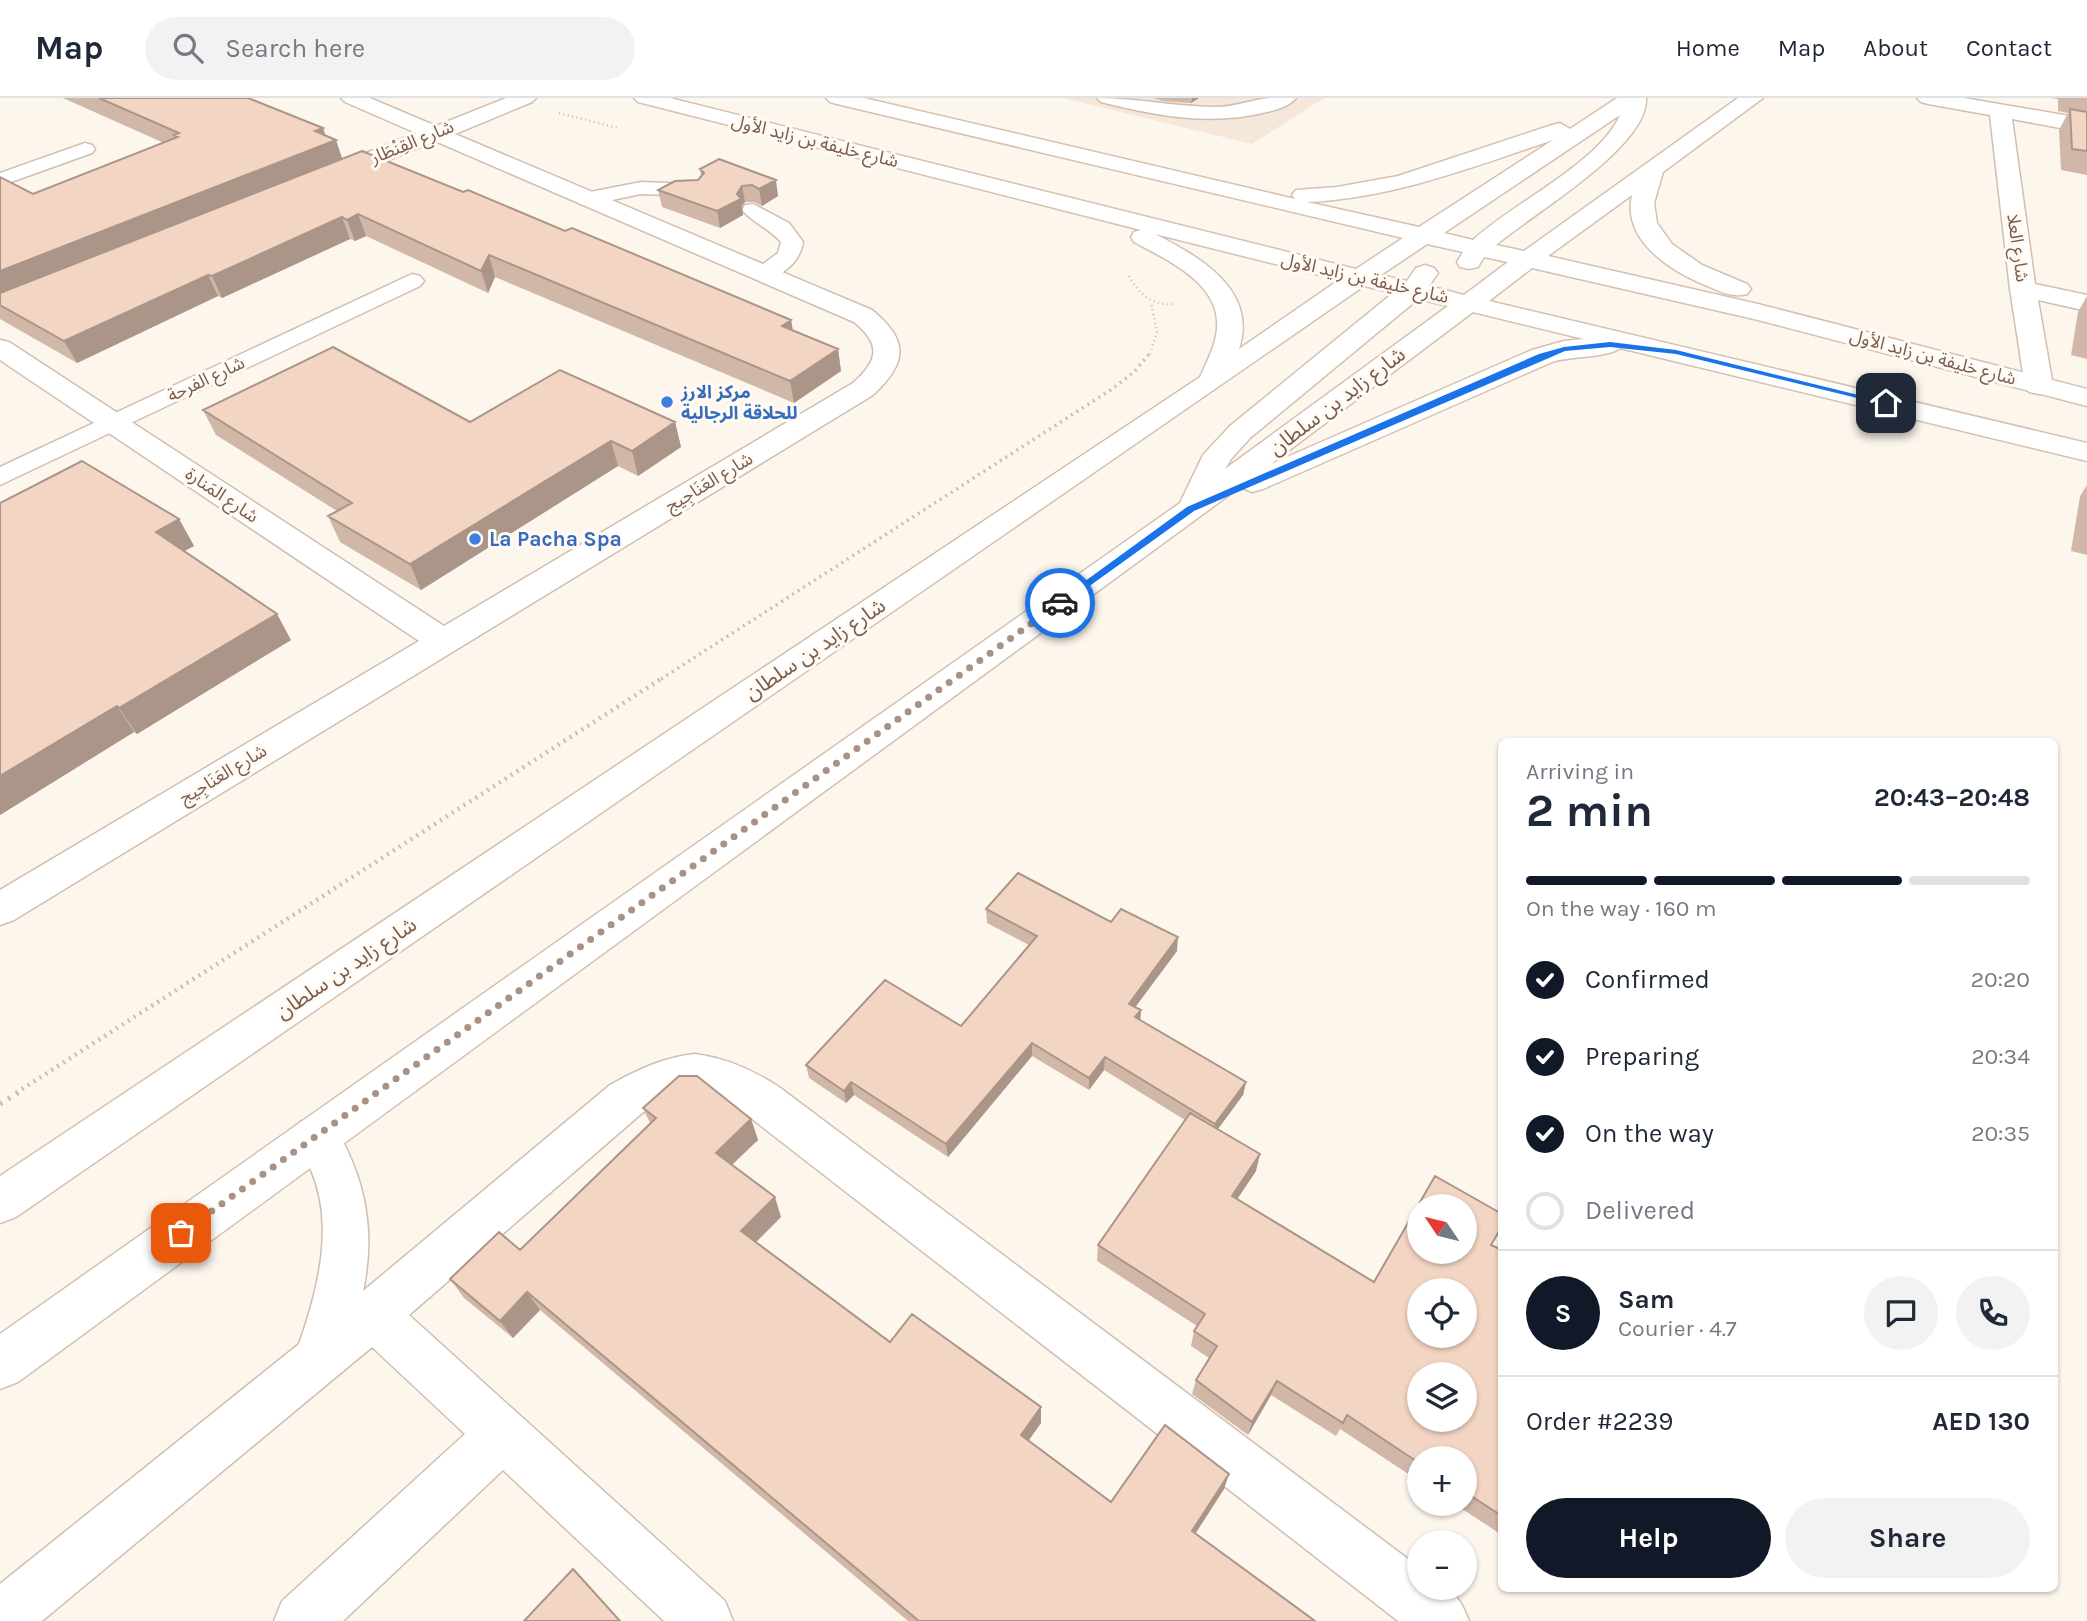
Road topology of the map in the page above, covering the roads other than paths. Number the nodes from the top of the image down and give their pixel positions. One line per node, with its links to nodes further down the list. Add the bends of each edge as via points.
1 (352, 98): 14 (main road, شارع العَنَاجِيج)
2 (645, 98): 15 (main road, شارع خليفة بن زايد الأول)
3 (837, 98): 22 (main road, شارع خليفة بن زايد الأول)
4 (1108, 98): 5 (main road, via 1159,110 1203,113 1245,110)
5 (1286, 98)
6 (1631, 98): 12 (main road, شارع زايد بن سلطان)
7 (1638, 98): 30 (main road, via 1621,132 1597,157 1511,219)
8 (1752, 98): 18 (main road, شارع زايد بن سلطان)
9 (1928, 98): 11 (main road)
10 (517, 99): 14 (main road, شارع القِنْطَار)
11 (2000, 110): 13 (main road); 36 (main road, شارع العلا)
12 (1608, 114): 22 (main road, via 1390,187 1338,194); 26 (main road, شارع زايد بن سلطان)
13 (2087, 126)
14 (434, 133): 20 (main road, شارع القِنْطَار); 23 (main road, شارع العَنَاجِيج)
15 (800, 137): 17 (main road, via 828,133 877,136); 24 (main road, شارع خليفة بن زايد الأول)
16 (85, 149): 19 (lane)
17 (975, 158)
18 (1652, 171): 28 (main road, شارع زايد بن سلطان); 41 (main road, via 1643,200 1645,222 1660,246 1688,268 1754,293 1892,329)
19 (0, 180)
20 (306, 185)
21 (693, 190): 23 (lane, via 641,188)
22 (1242, 194): 26 (main road, شارع خليفة بن زايد الأول)
23 (588, 199): 31 (main road, شارع العَنَاجِيج)
24 (1085, 208): 29 (main road, شارع خليفة بن زايد الأول); 42 (main road, via 1194,266 1218,288 1231,317 1230,333)
25 (753, 210): 31 (lane, via 781,228 792,242 783,262)
26 (1423, 235): 27 (main road, شارع زايد بن سلطان); 30 (main road, شارع خليفة بن زايد الأول); 32 (main road)
27 (1390, 257): 29 (main road, شارع زايد بن سلطان); 32 (main road)
28 (1530, 259): 30 (main road); 33 (main road, شارع زايد بن سلطان); 41 (main road, شارع خليفة بن زايد الأول, via 1820,327)
29 (1362, 264): 32 (main road, شارع خليفة بن زايد الأول); 42 (main road, شارع زايد بن سلطان)
30 (1470, 272): 32 (main road, شارع خليفة بن زايد الأول); 32 (main road); 33 (main road, شارع زايد بن سلطان); 40 (main road, شارع خليفة بن زايد الأول); 48 (main road, شارع زايد بن سلطان)
31 (762, 273): 49 (main road, شارع العَنَاجِيج, via 875,324 883,334 888,355 876,379)
32 (1422, 275): 48 (main road, via 1240,432 1218,456)
33 (1502, 279): 35 (main road)
34 (412, 281): 45 (lane, شارع الفرحة)
35 (1528, 285)
36 (2023, 289): 37 (main road); 43 (main road, شارع العلا)
37 (2087, 303)
38 (0, 348): 45 (main road, شارع المَنارة)
39 (1802, 349): 41 (main road, via 1880,366)
40 (1676, 352): 46 (main road, شارع خليفة بن زايد الأول); 48 (main road, via 1588,345 1553,352)
41 (1995, 375): 43 (main road, شارع خليفة بن زايد الأول)
42 (1212, 381): 52 (main road, شارع زايد بن سلطان)
43 (2039, 386): 44 (main road, شارع خليفة بن زايد الأول)
44 (2087, 398)
45 (113, 423): 47 (lane, شارع الفرحة); 49 (main road, شارع المَنارة)
46 (2087, 452)
47 (0, 477)
48 (1191, 509): 51 (main road, شارع زايد بن سلطان)
49 (444, 642): 50 (main road, شارع العَنَاجِيج)
50 (0, 909)
51 (316, 1136): 56 (main road, via 335,1170 344,1211 346,1256 337,1306); 57 (main road, شارع زايد بن سلطان)
52 (75, 1151): 53 (main road); 54 (main road, شارع زايد بن سلطان)
53 (0, 1175)
54 (0, 1202)
55 (372, 1314): 56 (main road); 58 (main road); 62 (main road, via 626,1099 649,1084 676,1075 726,1077)
56 (318, 1360): 59 (main road)
57 (0, 1364)
58 (502, 1435): 60 (main road); 61 (main road)
59 (0, 1620)
60 (302, 1621)
61 (705, 1621)
62 (1441, 1621)

